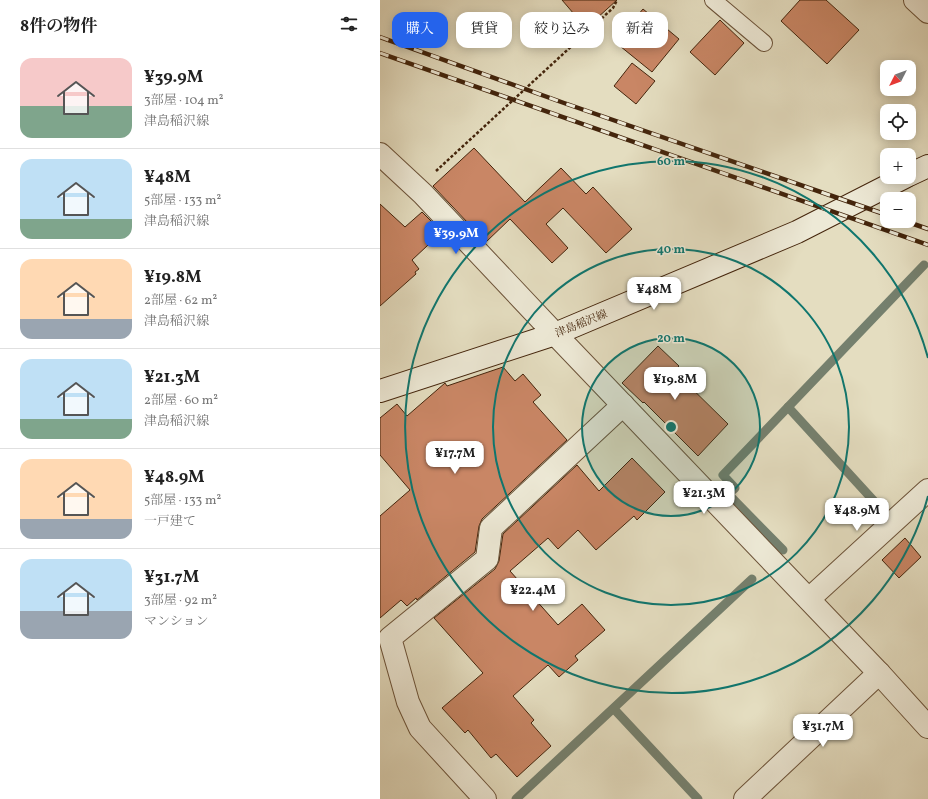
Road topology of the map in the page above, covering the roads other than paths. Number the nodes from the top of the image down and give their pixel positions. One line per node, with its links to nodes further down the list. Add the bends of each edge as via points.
1 (713, 0): 4 (lane)
2 (915, 0): 3 (street)
3 (928, 12)
4 (764, 42)
5 (380, 154): 9 (street, via 417,189)
6 (928, 166): 7 (street)
7 (916, 172)
8 (891, 184): 9 (street, 津島稲沢線, via 797,232)
9 (555, 334): 10 (street, 津島稲沢線); 11 (street)
10 (380, 390)
11 (623, 405): 13 (street); 14 (street, via 491,528 487,559)
12 (928, 490): 13 (street)
13 (809, 599): 15 (street)
14 (385, 633): 17 (street, via 408,702 420,728)
15 (879, 673): 16 (street); 18 (street)
16 (928, 727)
17 (485, 799)
18 (745, 799)

